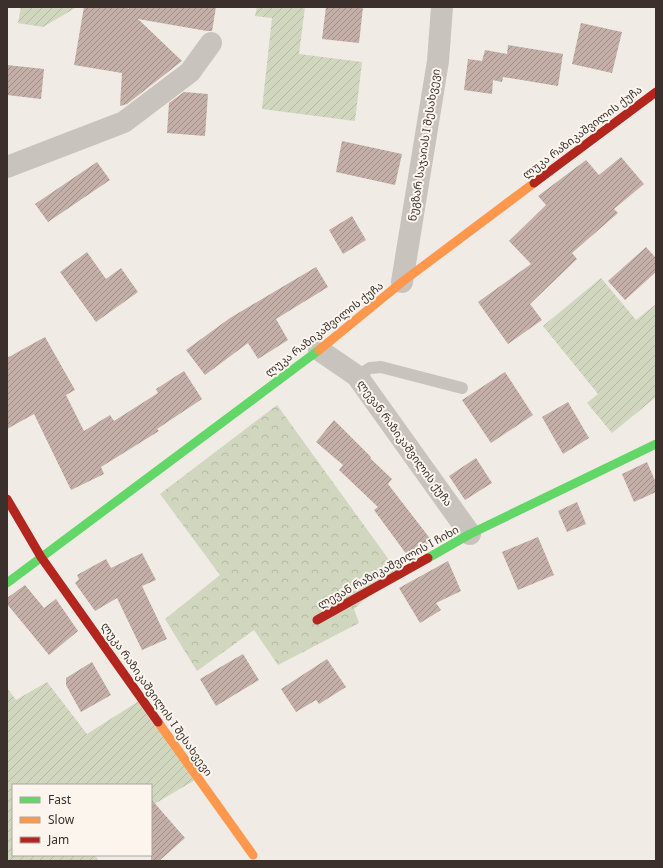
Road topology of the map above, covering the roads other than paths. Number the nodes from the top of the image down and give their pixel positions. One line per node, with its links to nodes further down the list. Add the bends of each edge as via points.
1 (442, 7): 5 (street, ნუგზარ საჯაიას I შესახვევი, via 438,61)
2 (211, 43): 4 (street, via 190,72 124,122)
3 (656, 92): 5 (street, ლუკა რაზიკაშვილის ქუჩა)
4 (7, 167)
5 (402, 282): 6 (street, ლუკა რაზიკაშვილის ქუჩა)
6 (319, 350): 7 (street, ლევან რაზიკაშვილის ქუჩა); 12 (street, ლუკა რაზიკაშვილის ქუჩა)
7 (357, 376): 8 (lane, via 370,368 381,367); 11 (street, ლევან რაზიკაშვილის ქუჩა)
8 (462, 388)
9 (656, 444): 11 (street)
10 (7, 499): 12 (street, ლუკა რაზიკაშვილის I შესახვევი)
11 (470, 534): 14 (street, ლევან რაზიკაშვილის I ჩიხი)
12 (41, 557): 13 (street, ლუკა რაზიკაშვილის ქუჩა); 15 (street, ლუკა რაზიკაშვილის I შესახვევი)
13 (7, 583)
14 (317, 620)
15 (253, 855)

